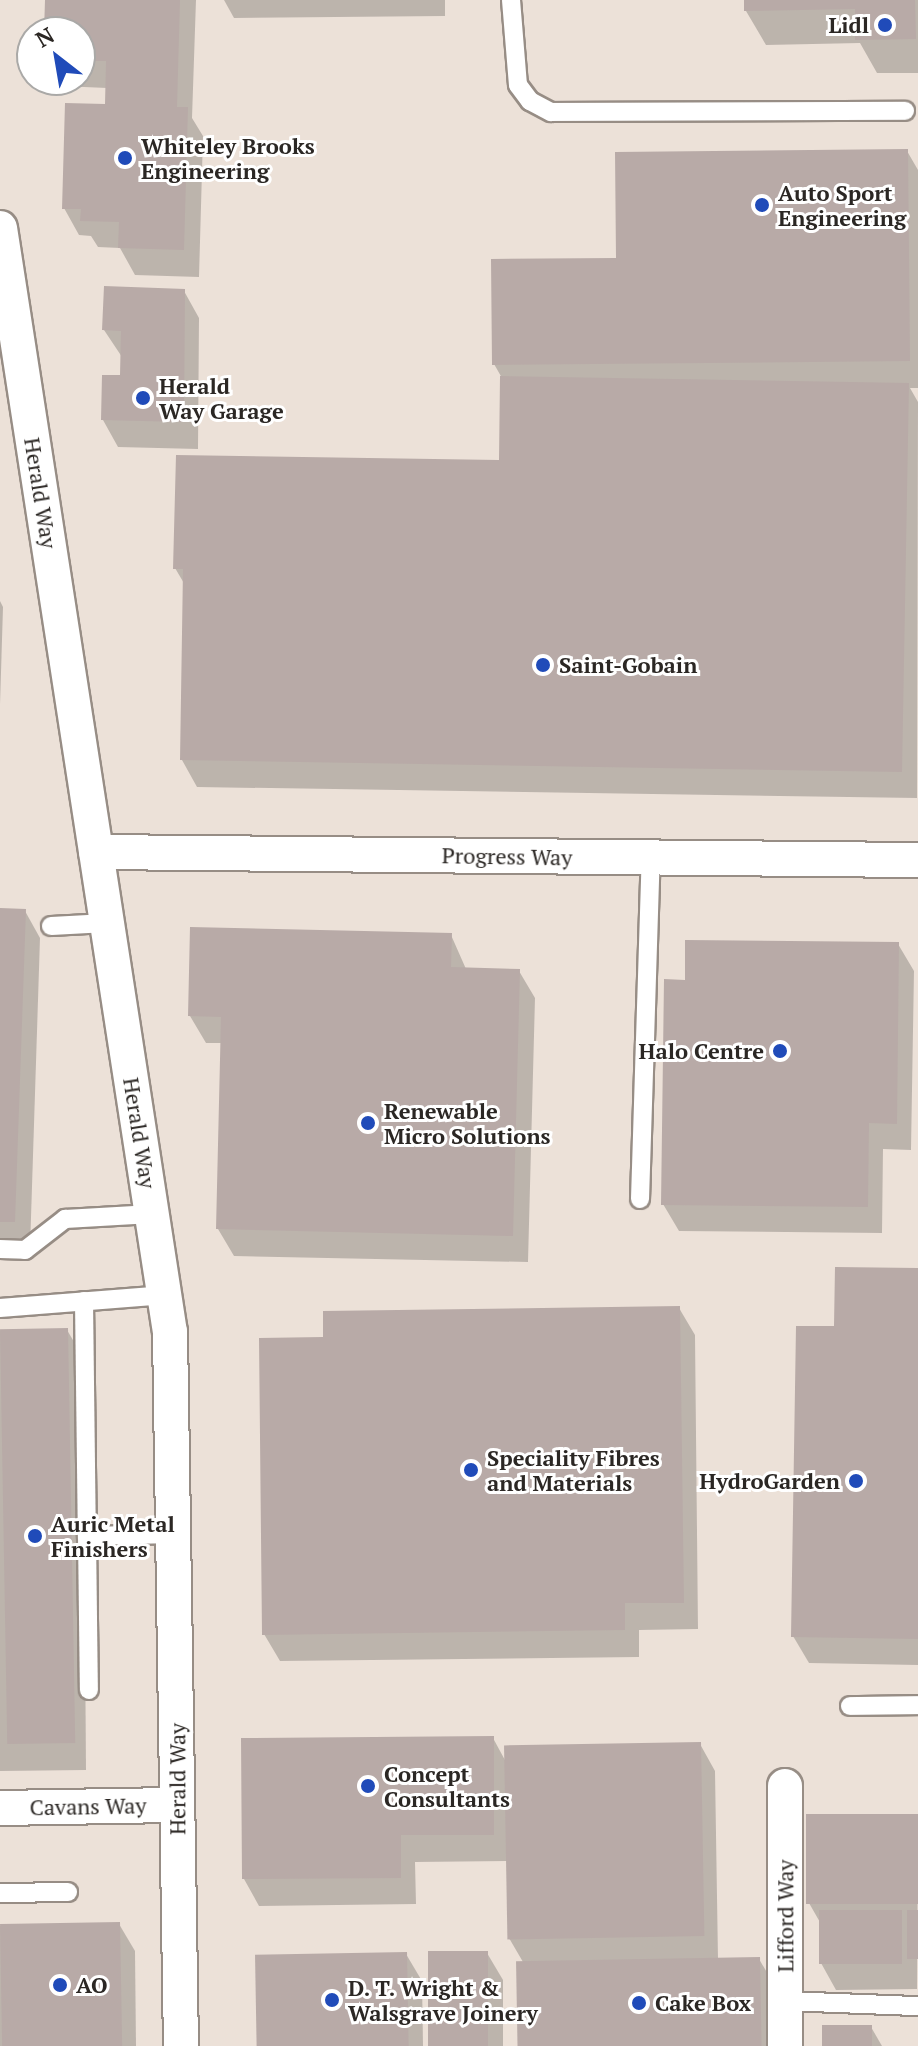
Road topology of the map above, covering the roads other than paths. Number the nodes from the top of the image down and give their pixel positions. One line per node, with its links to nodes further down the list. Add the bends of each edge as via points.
1 (511, 0): 2 (lane, via 518,85 530,101 551,112)
2 (905, 111)
3 (0, 228): 4 (street, Herald Way)
4 (96, 852): 5 (street, Progress Way); 7 (street, Herald Way)
5 (651, 857): 6 (street, Progress Way); 9 (lane)
6 (918, 860)
7 (107, 923): 8 (lane); 10 (street, Herald Way)
8 (51, 926)
9 (640, 1199)
10 (152, 1214): 11 (lane, via 65,1219 25,1250); 12 (street, Herald Way)
11 (0, 1249)
12 (165, 1295): 13 (lane); 15 (street, Herald Way)
13 (84, 1301): 14 (lane); 16 (lane)
14 (0, 1308)
15 (175, 1534): 16 (lane); 21 (street, Herald Way)
16 (87, 1536): 17 (lane)
17 (89, 1690)
18 (918, 1705): 19 (lane)
19 (850, 1706)
20 (785, 1786): 25 (street, Lifford Way)
21 (176, 1805): 22 (street, Cavans Way); 27 (street, Herald Way)
22 (0, 1808)
23 (68, 1892): 24 (lane)
24 (0, 1893)
25 (785, 2001): 26 (lane); 28 (street, Lifford Way)
26 (918, 2006)
27 (181, 2046)
28 (785, 2046)

